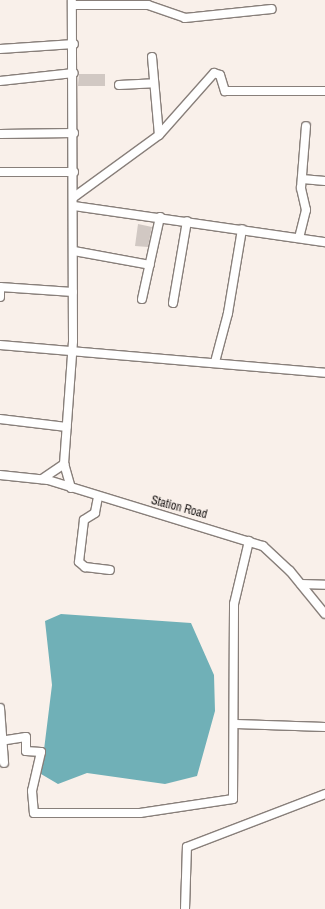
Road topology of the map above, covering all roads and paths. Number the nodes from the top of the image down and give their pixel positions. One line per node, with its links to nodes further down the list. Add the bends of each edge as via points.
1 (72, 2): 2 (street, via 148,5 185,18); 3 (street)
2 (272, 10)
3 (74, 44): 4 (street); 6 (street)
4 (0, 49)
5 (152, 57): 8 (street)
6 (74, 73): 7 (street); 12 (street)
7 (0, 81)
8 (154, 83): 9 (street); 14 (street)
9 (119, 85)
10 (325, 91): 14 (street, via 225,91 216,73)
11 (306, 126): 17 (street)
12 (74, 132): 13 (street); 16 (street)
13 (0, 134)
14 (159, 135): 19 (street)
15 (0, 172): 16 (street)
16 (74, 172): 19 (street)
17 (302, 179): 18 (street); 24 (street, via 306,210)
18 (325, 181)
19 (74, 196): 20 (street)
20 (74, 206): 21 (street); 26 (street)
21 (160, 217): 22 (street); 27 (street)
22 (187, 221): 23 (street); 32 (street)
23 (242, 229): 24 (street); 35 (street, via 228,313)
24 (299, 238): 25 (street)
25 (325, 242)
26 (74, 251): 27 (street); 29 (street)
27 (150, 265): 31 (street)
28 (0, 287): 29 (street); 30 (street)
29 (73, 292): 34 (street)
30 (0, 297)
31 (142, 299)
32 (173, 303)
33 (0, 345): 34 (street)
34 (72, 352): 35 (street); 38 (street)
35 (215, 362): 36 (street)
36 (325, 373)
37 (0, 419): 38 (street)
38 (67, 427): 39 (street)
39 (64, 464): 41 (street); 42 (street)
40 (0, 475): 41 (street, Station Road)
41 (42, 479): 42 (street, Station Road)
42 (71, 488): 43 (street, Station Road)
43 (98, 497): 44 (street, Station Road); 45 (street, via 95,513 84,520 79,562 85,567)
44 (248, 541): 46 (street, Station Road, via 263,546); 50 (street, via 234,604)
45 (110, 570)
46 (301, 584): 47 (street); 48 (street, Station Road)
47 (325, 584)
48 (325, 614)
49 (0, 708): 52 (street)
50 (236, 724): 51 (street); 52 (street, via 233,799 140,813 34,813 32,792 41,752 26,751 26,737)
51 (325, 727)
52 (2, 741): 53 (street)
53 (4, 764)
54 (325, 794): 55 (street, via 187,847)
55 (185, 909)

